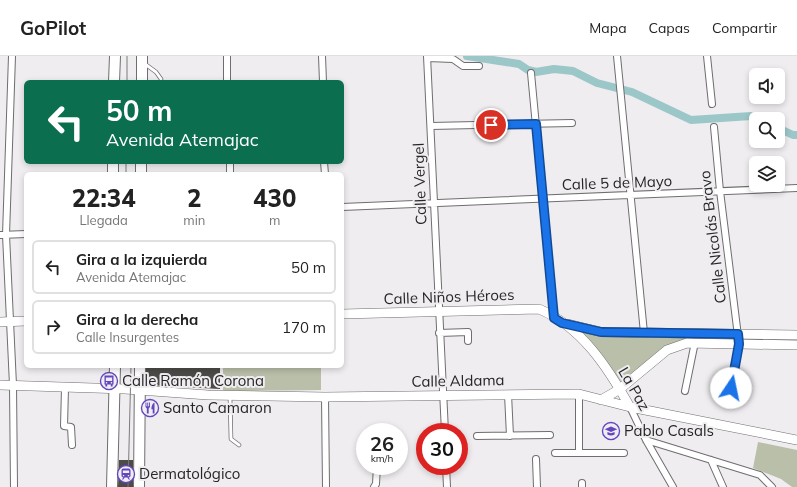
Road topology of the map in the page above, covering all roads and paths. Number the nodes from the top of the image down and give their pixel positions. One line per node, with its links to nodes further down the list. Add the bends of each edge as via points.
1 (12, 56): 28 (street)
2 (115, 56): 12 (main road)
3 (227, 56): 14 (street)
4 (322, 56): 15 (street)
5 (617, 56): 23 (street)
6 (707, 56): 16 (street)
7 (428, 57): 9 (street, via 453,59 463,66); 19 (street, Calle Vergel)
8 (142, 59): 11 (lane); 13 (main road)
9 (479, 66)
10 (531, 73): 18 (street)
11 (161, 79)
12 (114, 80)
13 (142, 80)
14 (228, 80)
15 (323, 80)
16 (712, 104)
17 (572, 123): 18 (street)
18 (536, 124): 19 (street); 24 (street)
19 (431, 126): 25 (street, Calle Vergel)
20 (714, 127): 22 (street, Calle Nicolás Bravo)
21 (797, 188): 22 (street, Calle 5 de Mayo)
22 (720, 191): 23 (street, Calle 5 de Mayo); 38 (street, Calle Nicolás Bravo)
23 (631, 195): 24 (street, Calle 5 de Mayo); 37 (street)
24 (543, 199): 25 (street, Calle 5 de Mayo); 31 (street)
25 (434, 204): 26 (street, Calle 5 de Mayo); 29 (street, Calle Vergel)
26 (344, 207)
27 (24, 234): 28 (street)
28 (3, 235): 34 (street)
29 (438, 312): 30 (street, Calle Niños Héroes); 31 (street, Calle Niños Héroes, via 539,309); 36 (street, Calle Vergel)
30 (344, 314)
31 (554, 318): 35 (street, La Paz)
32 (24, 321): 34 (street)
33 (0, 322): 34 (street)
34 (10, 322): 47 (street)
35 (562, 323): 37 (street, via 601,332); 50 (street, La Paz, via 587,342)
36 (440, 333): 40 (street, via 468,332); 55 (street, Calle Vergel)
37 (644, 333): 38 (street)
38 (738, 334): 39 (street); 42 (street, Calle Nicolás Bravo)
39 (797, 335)
40 (468, 340)
41 (695, 342): 42 (street); 50 (street, via 668,350); 52 (street)
42 (739, 344): 43 (street); 59 (street, Calle Nicolás Bravo)
43 (797, 345)
44 (116, 368): 49 (main road)
45 (140, 368): 51 (main road)
46 (0, 384): 47 (street)
47 (13, 385): 48 (street); 76 (street)
48 (64, 388): 49 (street); 67 (street, via 64,426 71,427)
49 (115, 389): 51 (street, Calle Aldama); 77 (main road)
50 (620, 389): 58 (street); 60 (street, La Paz)
51 (140, 391): 56 (street, Calle Aldama); 78 (main road)
52 (685, 391)
53 (508, 394): 54 (street, Calle Aldama); 55 (street, Calle Aldama); 64 (street)
54 (579, 394): 58 (street, Calle Aldama); 69 (street)
55 (443, 395): 57 (street, Calle Aldama); 61 (street, Calle Vergel)
56 (230, 396): 57 (street, Calle Aldama); 68 (lane, via 231,439)
57 (325, 397): 79 (street)
58 (601, 400): 60 (street, Calle Aldama)
59 (728, 401)
60 (630, 408): 65 (street, La Paz); 66 (street, Calle Aldama)
61 (445, 423)
62 (550, 435): 64 (street)
63 (477, 436): 64 (street)
64 (510, 436)
65 (646, 440): 73 (street); 83 (street, La Paz)
66 (797, 440)
67 (72, 445)
68 (239, 445)
69 (579, 453): 70 (street); 71 (street)
70 (624, 453)
71 (555, 454)
72 (536, 459): 82 (street)
73 (711, 460): 84 (street); 85 (street, via 760,475)
74 (376, 475): 80 (street)
75 (446, 475): 81 (street)
76 (14, 487)
77 (112, 487)
78 (139, 487)
79 (326, 487)
80 (374, 487)
81 (447, 487)
82 (536, 487)
83 (673, 487)
84 (723, 487)
85 (772, 487)

